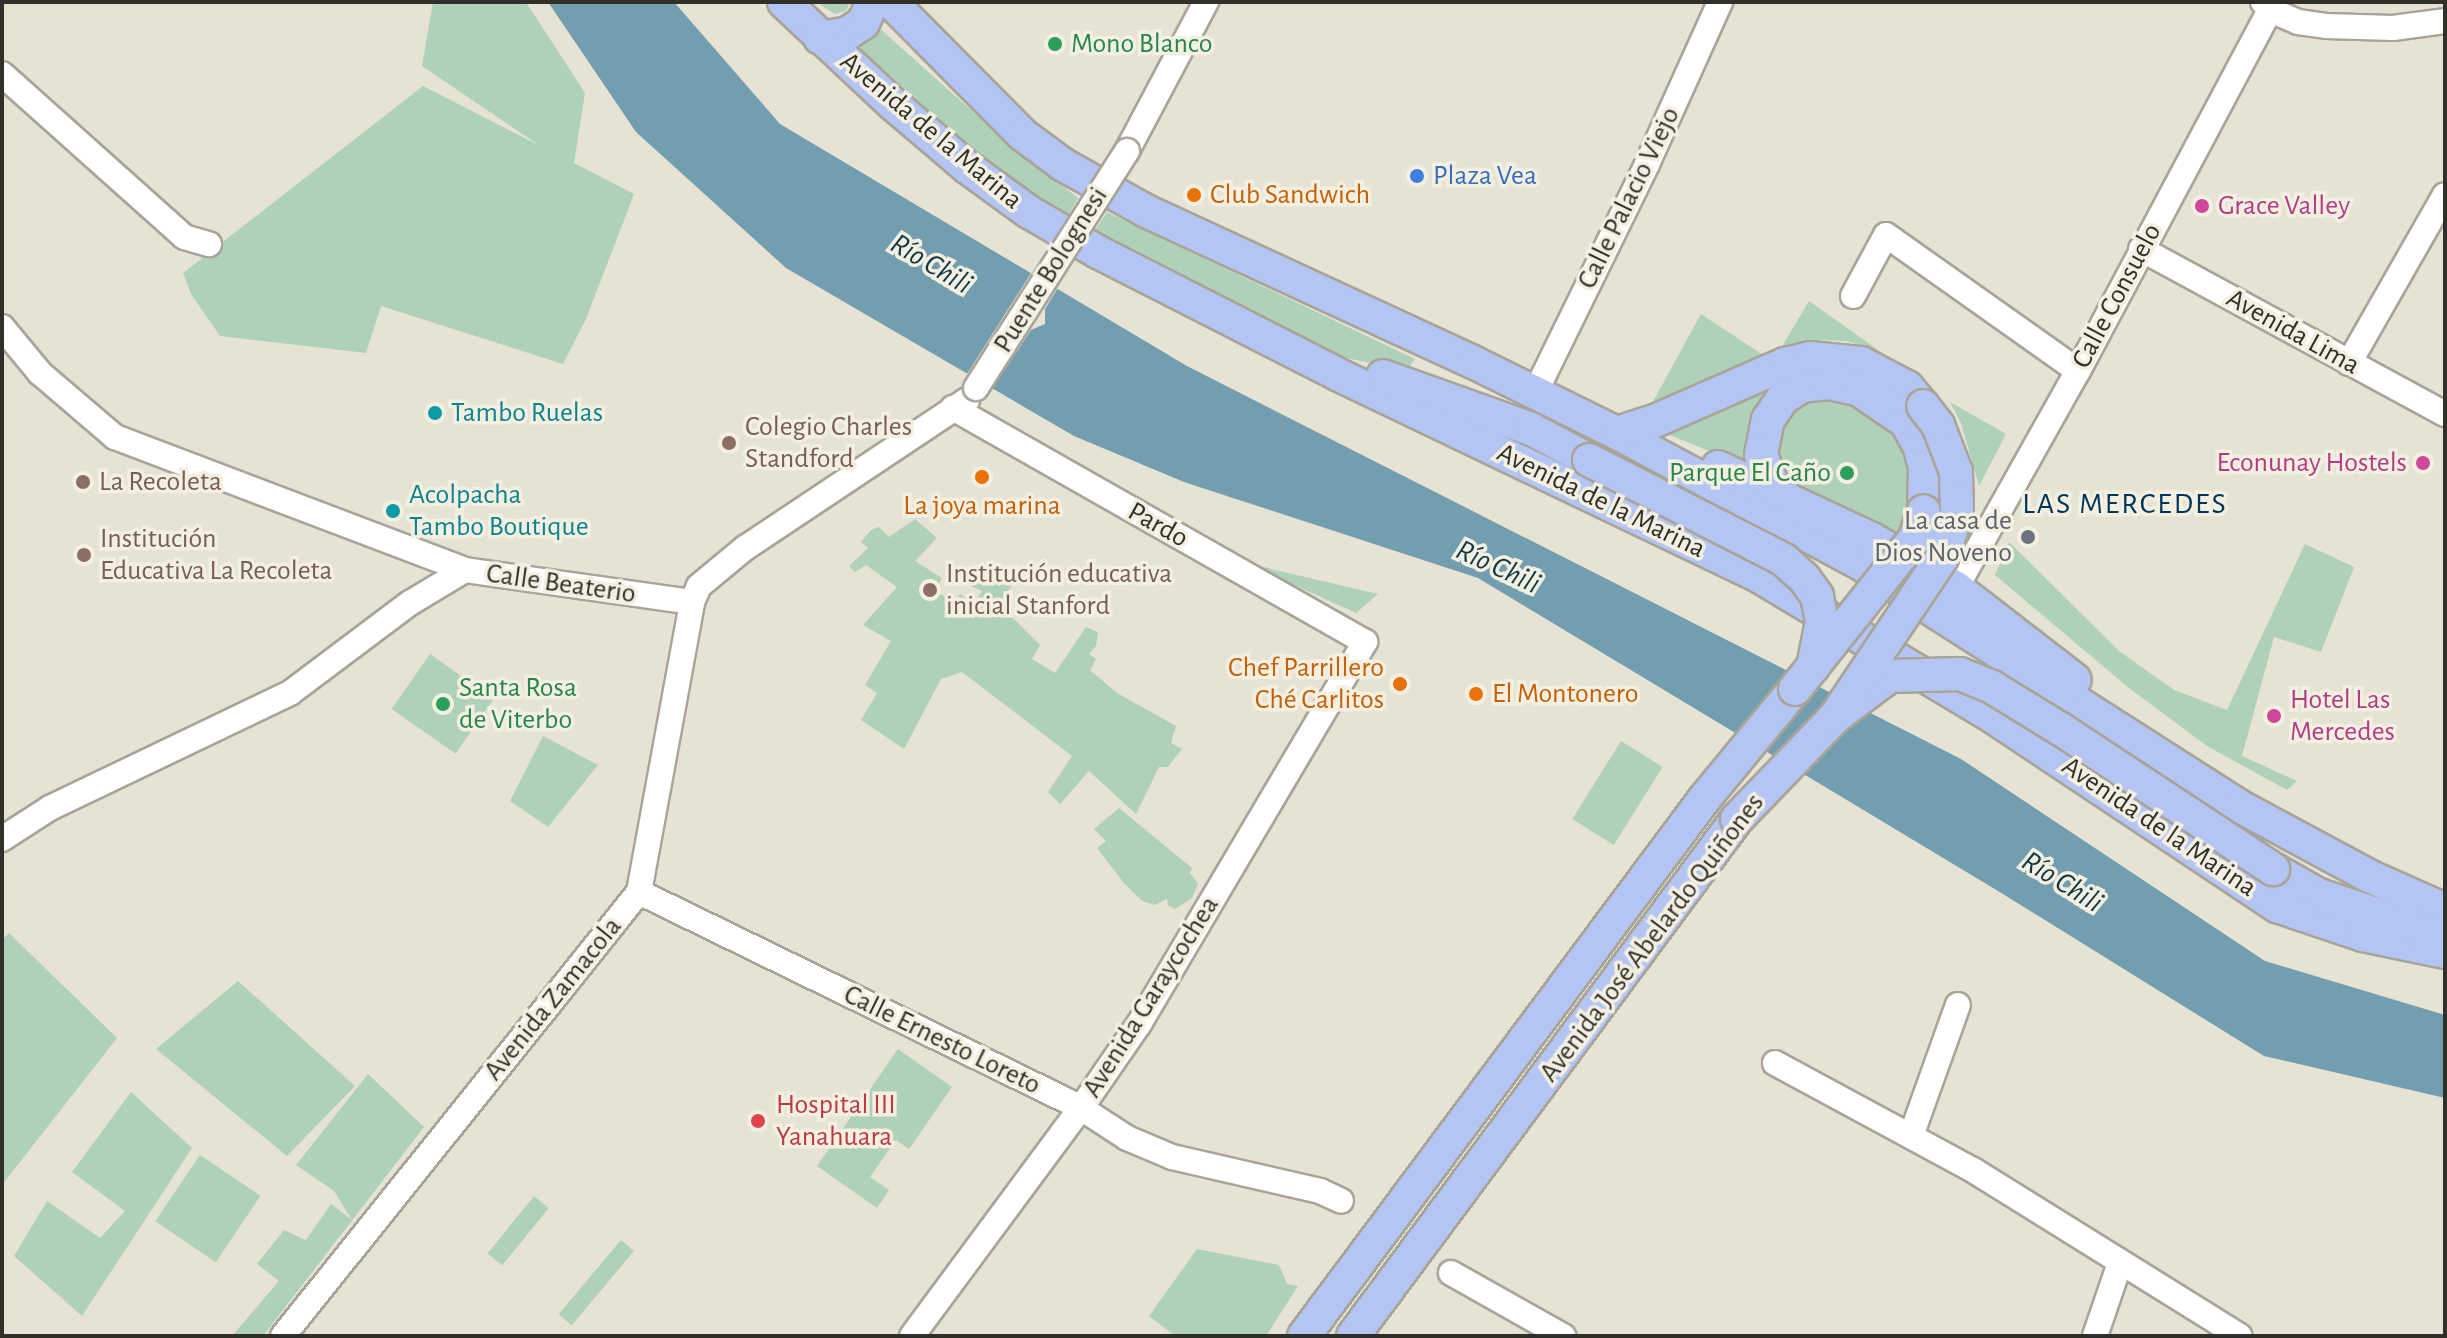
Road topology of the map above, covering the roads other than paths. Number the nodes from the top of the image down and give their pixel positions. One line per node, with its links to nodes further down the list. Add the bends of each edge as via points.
1 (784, 2): 7 (main road, Avenida de la Marina)
2 (1206, 2): 18 (street, Puente Bolognesi, bridge, via 1127,151 976,388)
3 (1720, 2): 17 (street, Calle Palacio Viejo)
4 (888, 3): 7 (main road, via 848,33); 17 (main road, Avenida de la Marina, via 1023,135 1062,164 1146,211)
5 (2269, 5): 6 (street, via 2298,22 2326,26 2393,28); 11 (street, Calle Consuelo)
6 (2445, 21)
7 (820, 38): 16 (main road, Avenida de la Marina, via 967,167 1029,212)
8 (2, 74): 10 (street, via 184,237)
9 (2445, 195): 14 (street)
10 (209, 244)
11 (2141, 249): 14 (street, Avenida Lima); 15 (street, Calle Consuelo)
12 (1853, 296): 15 (street, via 1886,235)
13 (2, 327): 23 (street, via 40,373 115,437)
14 (2349, 363): 19 (street, Avenida Lima)
15 (2078, 371): 25 (street, Calle Consuelo)
16 (1337, 374): 24 (main road, Avenida de la Marina); 28 (main road, bridge, via 1370,372 1531,429 1784,560 1817,596 1822,621)
17 (1535, 393): 20 (main road, Avenida de la Marina)
18 (953, 408): 26 (street, via 745,548 699,586); 27 (street, Pardo)
19 (2445, 414)
20 (1628, 439): 21 (main road, via 1696,456); 22 (main road, Avenida de la Marina); 29 (main road, Avenida José Abelardo Quiñones, bridge, via 1735,385 1810,358 1861,363 1907,387 1938,425 1956,472 1957,513 1942,558)
21 (1774, 490): 25 (main road); 28 (main road, Avenida José Abelardo Quiñones, bridge, via 1764,467 1762,440 1768,420 1782,399 1817,383 1858,389 1906,422 1925,467 1927,490 1915,538)
22 (1780, 522): 24 (main road, via 1806,552 1803,569 1789,579); 30 (main road, Avenida de la Marina, via 1856,561)
23 (465, 570): 26 (street, Calle Beaterio); 31 (street, Calle Beaterio, via 410,603 290,693 50,808)
24 (1762, 578): 35 (main road, Avenida de la Marina, via 1995,718 2277,906 2363,935)
25 (1956, 588): 30 (main road)
26 (692, 602): 32 (street, Avenida Zamacola)
27 (1365, 642): 38 (street, Avenida Garaycochea, via 1139,1024)
28 (1804, 678): 46 (main road, Avenida José Abelardo Quiñones, via 1705,798)
29 (1835, 717): 34 (main road, bridge, via 1890,676 1960,674 1992,687 2062,730 2319,895); 47 (main road, Avenida José Abelardo Quiñones, bridge, via 1737,819)
30 (2210, 785): 33 (main road, Avenida de la Marina, via 2371,877)
31 (2, 839)
32 (639, 892): 38 (street, Calle Ernesto Loreto); 44 (street, Avenida Zamacola)
33 (2445, 910)
34 (2445, 938)
35 (2445, 952)
36 (1958, 1005): 39 (street)
37 (1775, 1063): 39 (street)
38 (1081, 1108): 40 (street, Calle Ernesto Loreto, via 1127,1138 1172,1157 1320,1191); 45 (street, Avenida Garaycochea)
39 (1911, 1136): 41 (street)
40 (1341, 1201)
41 (2120, 1263): 43 (street); 49 (street)
42 (1451, 1273): 48 (street)
43 (2237, 1335)
44 (283, 1336)
45 (912, 1336)
46 (1304, 1336)
47 (1353, 1336)
48 (1563, 1336)
49 (2095, 1336)

